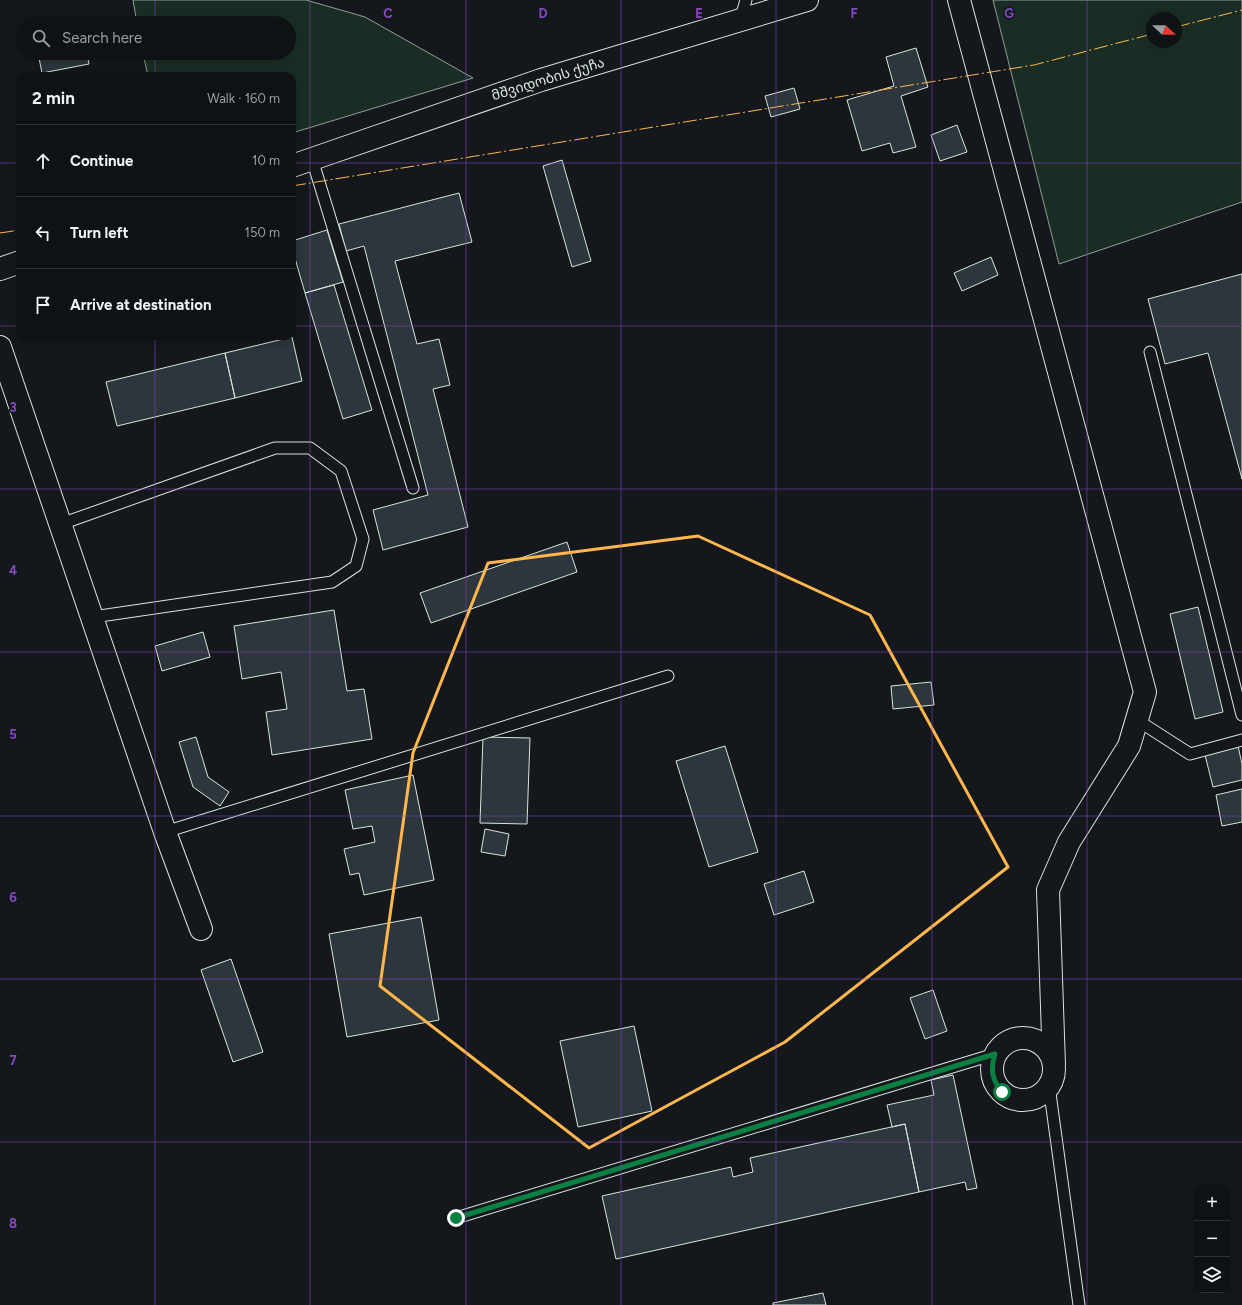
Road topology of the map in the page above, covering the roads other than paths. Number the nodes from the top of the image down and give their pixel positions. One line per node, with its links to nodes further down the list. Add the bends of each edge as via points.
1 (746, 0): 4 (lane)
2 (807, 0): 4 (street, მშვიდობის ქუჩა)
3 (959, 0): 15 (street, via 1145,692)
4 (740, 21): 5 (street, მშვიდობის ქუჩა, via 541,80)
5 (302, 162): 10 (lane)
6 (16, 263): 7 (street)
7 (0, 269)
8 (0, 347): 11 (street)
9 (1150, 352): 14 (lane)
10 (413, 488)
11 (61, 524): 12 (street); 12 (lane, via 275,448 310,448 341,471 364,539 356,566 332,582)
12 (93, 617): 17 (street)
13 (668, 676): 17 (lane)
14 (1242, 715)
15 (1137, 720): 16 (lane, via 1190,754); 20 (street, via 1129,746 1069,842 1048,890)
16 (1242, 740)
17 (165, 832): 18 (street)
18 (201, 929)
19 (995, 1054): 20 (street, via 1009,1040 1029,1038 1046,1047); 21 (street, via 992,1074 995,1084 1011,1098 1032,1099 1042,1094); 22 (lane)
20 (1054, 1065): 21 (street)
21 (1049, 1086): 23 (lane)
22 (456, 1218)
23 (1079, 1305)

